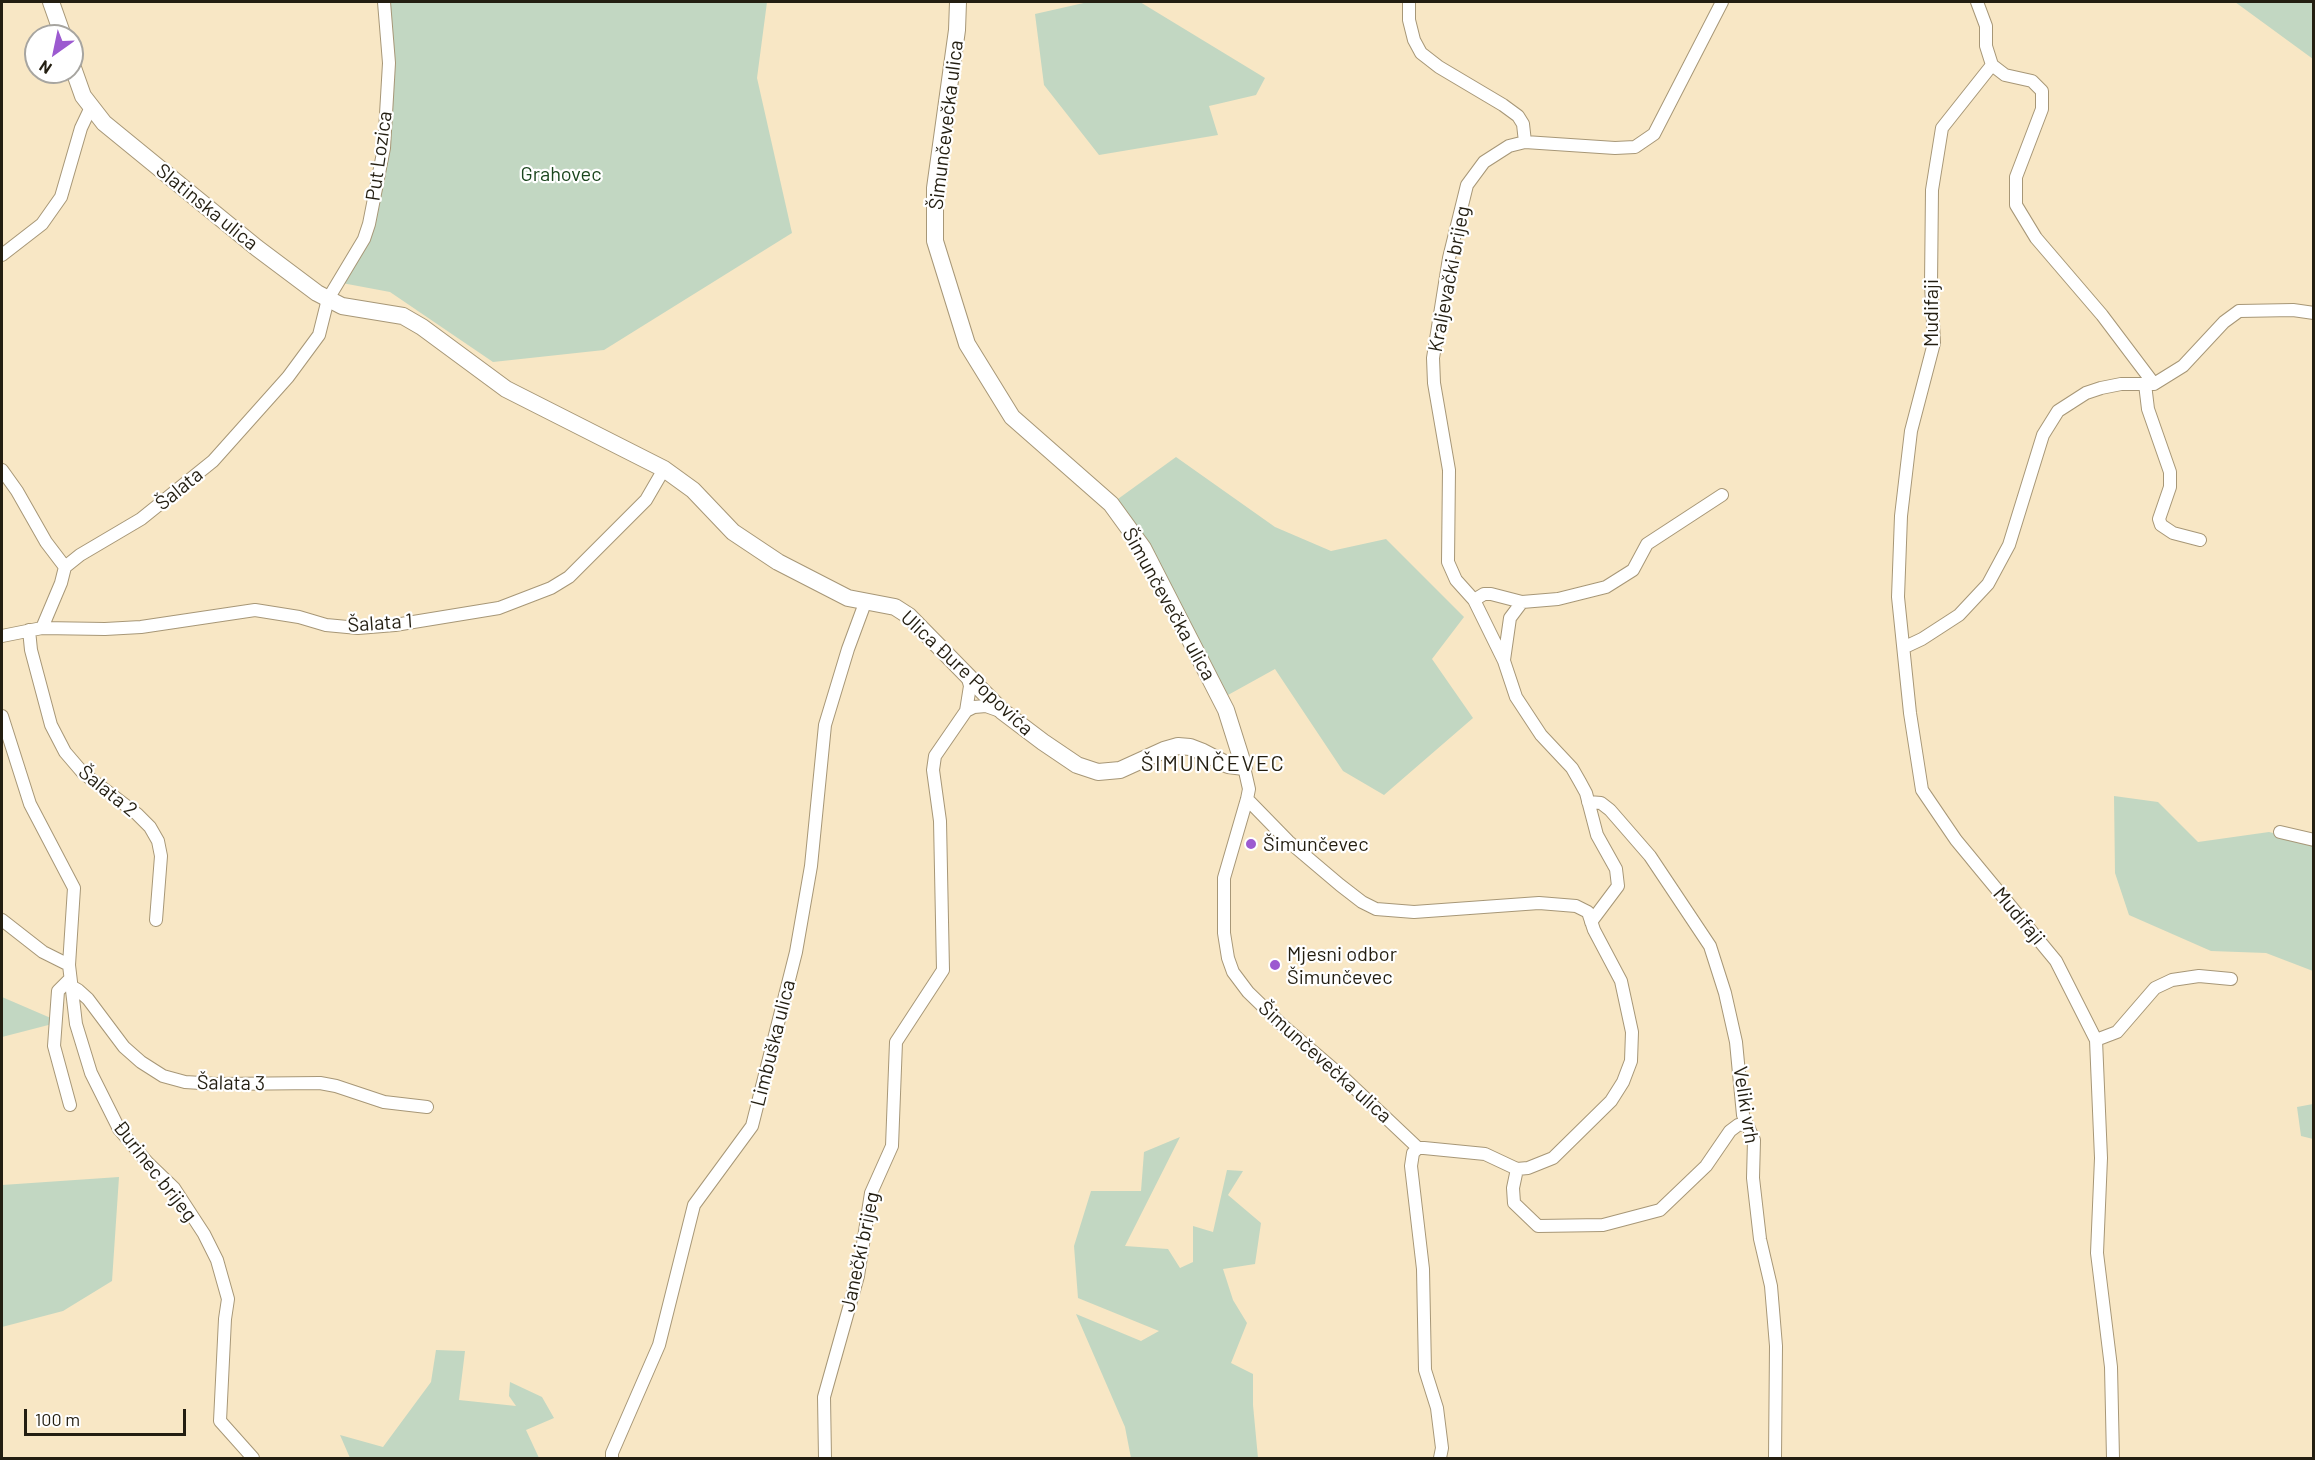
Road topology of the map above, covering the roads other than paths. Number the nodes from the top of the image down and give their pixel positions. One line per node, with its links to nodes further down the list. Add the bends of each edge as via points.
1 (51, 2): 7 (street)
2 (384, 2): 13 (street, Put Lozica, via 389,63 384,148 364,239)
3 (958, 2): 33 (street, Šimunčevečka ulica, via 935,188 935,241 967,344 1012,417 1111,504 1143,548 1226,710)
4 (1409, 2): 11 (street, via 1408,20 1421,53 1518,116)
5 (1722, 2): 11 (street, via 1654,134 1635,147)
6 (1977, 2): 8 (street, via 1986,26 1986,46)
7 (59, 24)
8 (1992, 65): 15 (street, via 2005,75 2032,81 2042,91 2042,109 2016,177 2016,205 2036,238 2102,315); 27 (street, Mudifaji, via 1942,128 1932,190 1934,343 1911,431 1901,516 1898,597)
9 (79, 84): 10 (street, Slatinska ulica)
10 (91, 107): 12 (street, via 61,196 42,224); 13 (street, Slatinska ulica, via 120,137 174,181)
11 (1525, 142): 21 (street, Kraljevački brijeg, via 1509,146 1484,162 1467,185 1449,258 1433,358 1449,470 1448,562 1456,580)
12 (2, 255)
13 (328, 299): 16 (street, Ulica Đure Popovića, via 342,306 403,316 506,389); 20 (street, Šalata, via 319,335 288,377 213,460 141,519)
14 (2313, 313): 15 (street, via 2239,311 2183,366)
15 (2149, 384): 19 (street, via 2148,409 2170,472 2170,487 2159,519 2161,525 2174,533); 27 (street, via 2101,388 2058,411 2043,435 2009,545 1988,584 1959,615)
16 (664, 469): 23 (street, Ulica Đure Popovića, via 693,490 733,532 778,562); 24 (street, Šalata 1, via 646,500 569,577 500,608 358,628 255,610 141,627)
17 (2, 470): 20 (street)
18 (1722, 495): 22 (street, via 1647,544 1633,570 1606,587 1558,599)
19 (2200, 540)
20 (65, 567): 24 (street)
21 (1474, 600): 22 (street, via 1491,594); 28 (street, Kraljevački brijeg)
22 (1522, 602): 28 (street, Kraljevački brijeg, via 1510,618)
23 (865, 603): 29 (street, Ulica Đure Popovića, via 895,607 909,616); 51 (street, Limbuška ulica, via 825,725 811,866 796,952 752,1126 694,1205 659,1345)
24 (42, 628): 25 (street)
25 (29, 630): 26 (street); 39 (street, Šalata 2, via 51,725 65,752 83,772 137,814 158,841 161,856)
26 (2, 636)
27 (1905, 647): 44 (street, Mudifaji, via 1922,790 1956,840 2056,961)
28 (1504, 661): 35 (street, Kraljevački brijeg, via 1516,697 1541,735 1572,768)
29 (968, 675): 30 (street, Janečki brijeg); 31 (street, Ulica Đure Popovića)
30 (966, 711): 31 (street, via 986,706); 52 (street, Janečki brijeg, via 935,756 933,770 940,821 943,970 896,1042 892,1146 871,1193 858,1276 824,1397)
31 (1002, 711): 33 (street, Ulica Đure Popovića, via 1077,765 1098,772 1120,770 1178,746 1190,747 1236,768)
32 (2, 716): 41 (street, Đurinec brijeg, via 30,804 74,888)
33 (1244, 766): 34 (street, Šimunčevečka ulica)
34 (1247, 799): 40 (street, via 1288,841 1340,885 1376,909 1413,912 1539,903 1576,906 1588,912); 48 (street, Šimunčevečka ulica, via 1224,878 1224,933 1233,972 1281,1024)
35 (1588, 802): 40 (street, Kraljevački brijeg, via 1597,835 1616,869 1618,886); 47 (street, Veliki vrh, via 1601,803 1643,848 1710,946 1736,1042)
36 (2280, 832): 37 (street)
37 (2313, 840)
38 (2, 920): 41 (street, via 43,952)
39 (156, 920)
40 (1591, 922): 49 (street, via 1621,981 1632,1032 1631,1061 1611,1101 1553,1158)
41 (69, 965): 43 (street, Đurinec brijeg)
42 (2231, 979): 44 (street, via 2199,976 2172,980 2155,988 2117,1032)
43 (71, 983): 45 (street, via 58,991 54,1046); 46 (street, Šalata 3, via 124,1047 163,1076 217,1084 320,1083 384,1101); 50 (street, Đurinec brijeg, via 81,1044 96,1087 119,1129 174,1188 217,1260 228,1299 220,1421)
44 (2096, 1040): 55 (street, via 2101,1158 2097,1253 2110,1367)
45 (70, 1105)
46 (427, 1107)
47 (1746, 1124): 49 (street, via 1730,1131 1706,1166 1660,1210 1603,1224 1538,1226 1514,1203); 54 (street, Veliki vrh, via 1754,1140 1754,1188 1771,1286 1776,1346)
48 (1418, 1148): 49 (street, via 1485,1154); 53 (street, via 1411,1166 1423,1269 1425,1370 1437,1408)
49 (1517, 1169)
50 (253, 1458)
51 (612, 1458)
52 (825, 1458)
53 (1440, 1458)
54 (1775, 1458)
55 (2113, 1458)

